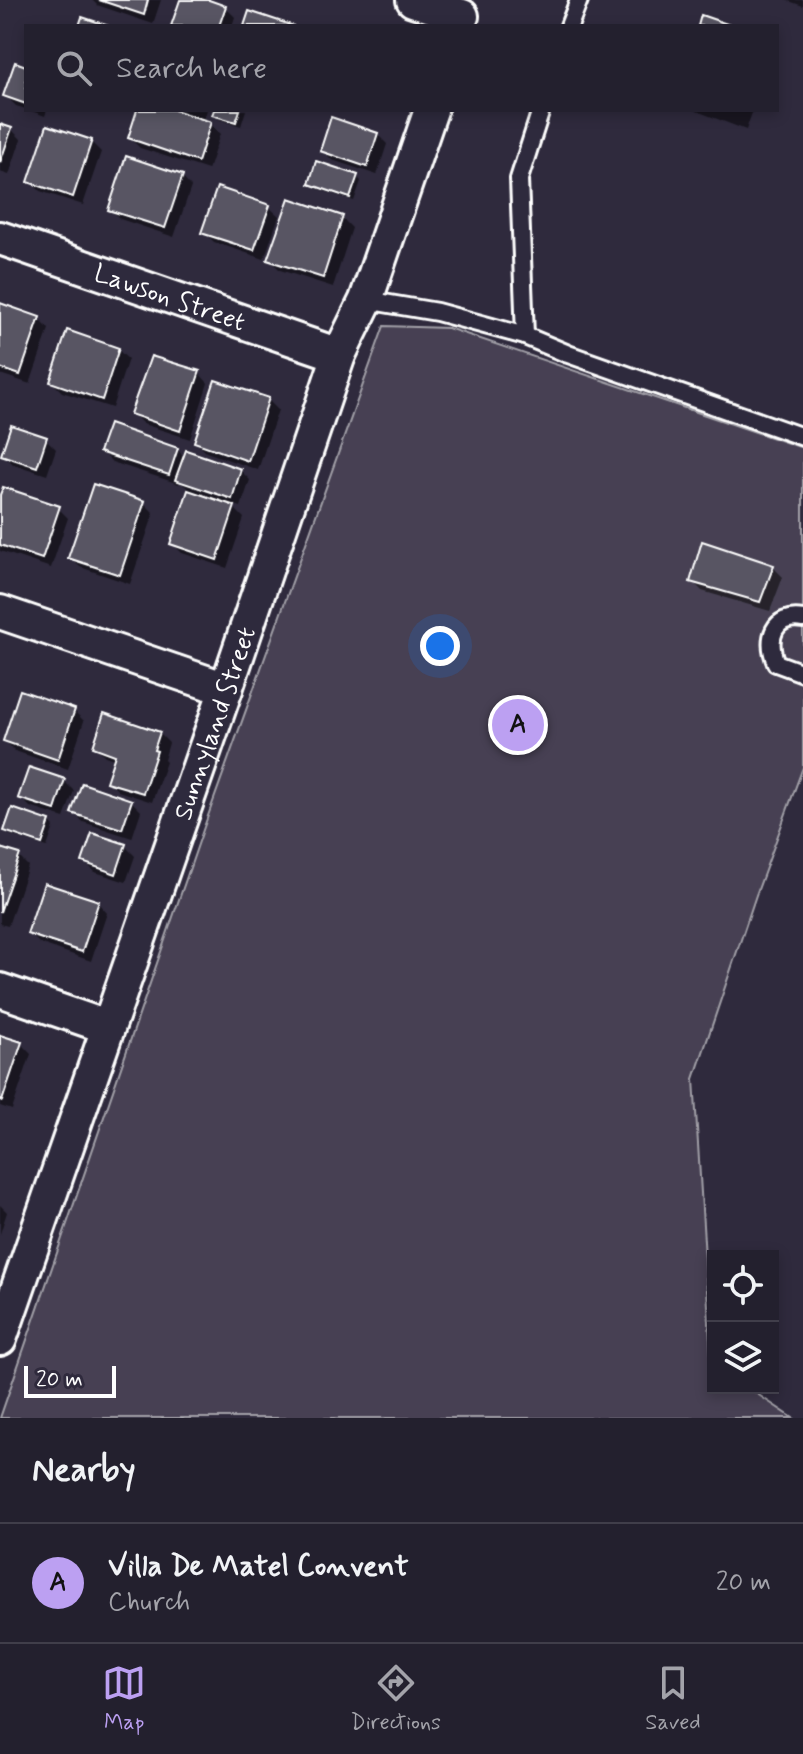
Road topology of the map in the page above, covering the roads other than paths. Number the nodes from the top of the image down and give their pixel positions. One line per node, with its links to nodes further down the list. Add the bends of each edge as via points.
1 (413, 0): 3 (street)
2 (579, 0): 4 (lane)
3 (463, 14)
4 (570, 24)
5 (430, 112): 8 (street, Sunnyland Street)
6 (540, 112): 9 (lane, via 519,179)
7 (0, 238): 10 (street, Lawson Street)
8 (366, 300): 9 (lane); 10 (street, Sunnyland Street)
9 (525, 336): 11 (lane)
10 (339, 355): 15 (street, Sunnyland Street)
11 (803, 437)
12 (0, 612): 15 (street)
13 (803, 619): 14 (lane, via 782,619 770,648 776,663)
14 (803, 673)
15 (226, 689): 17 (street, Sunnyland Street)
16 (0, 990): 17 (street)
17 (107, 1027): 18 (street, Sunnyland Street)
18 (0, 1339)

